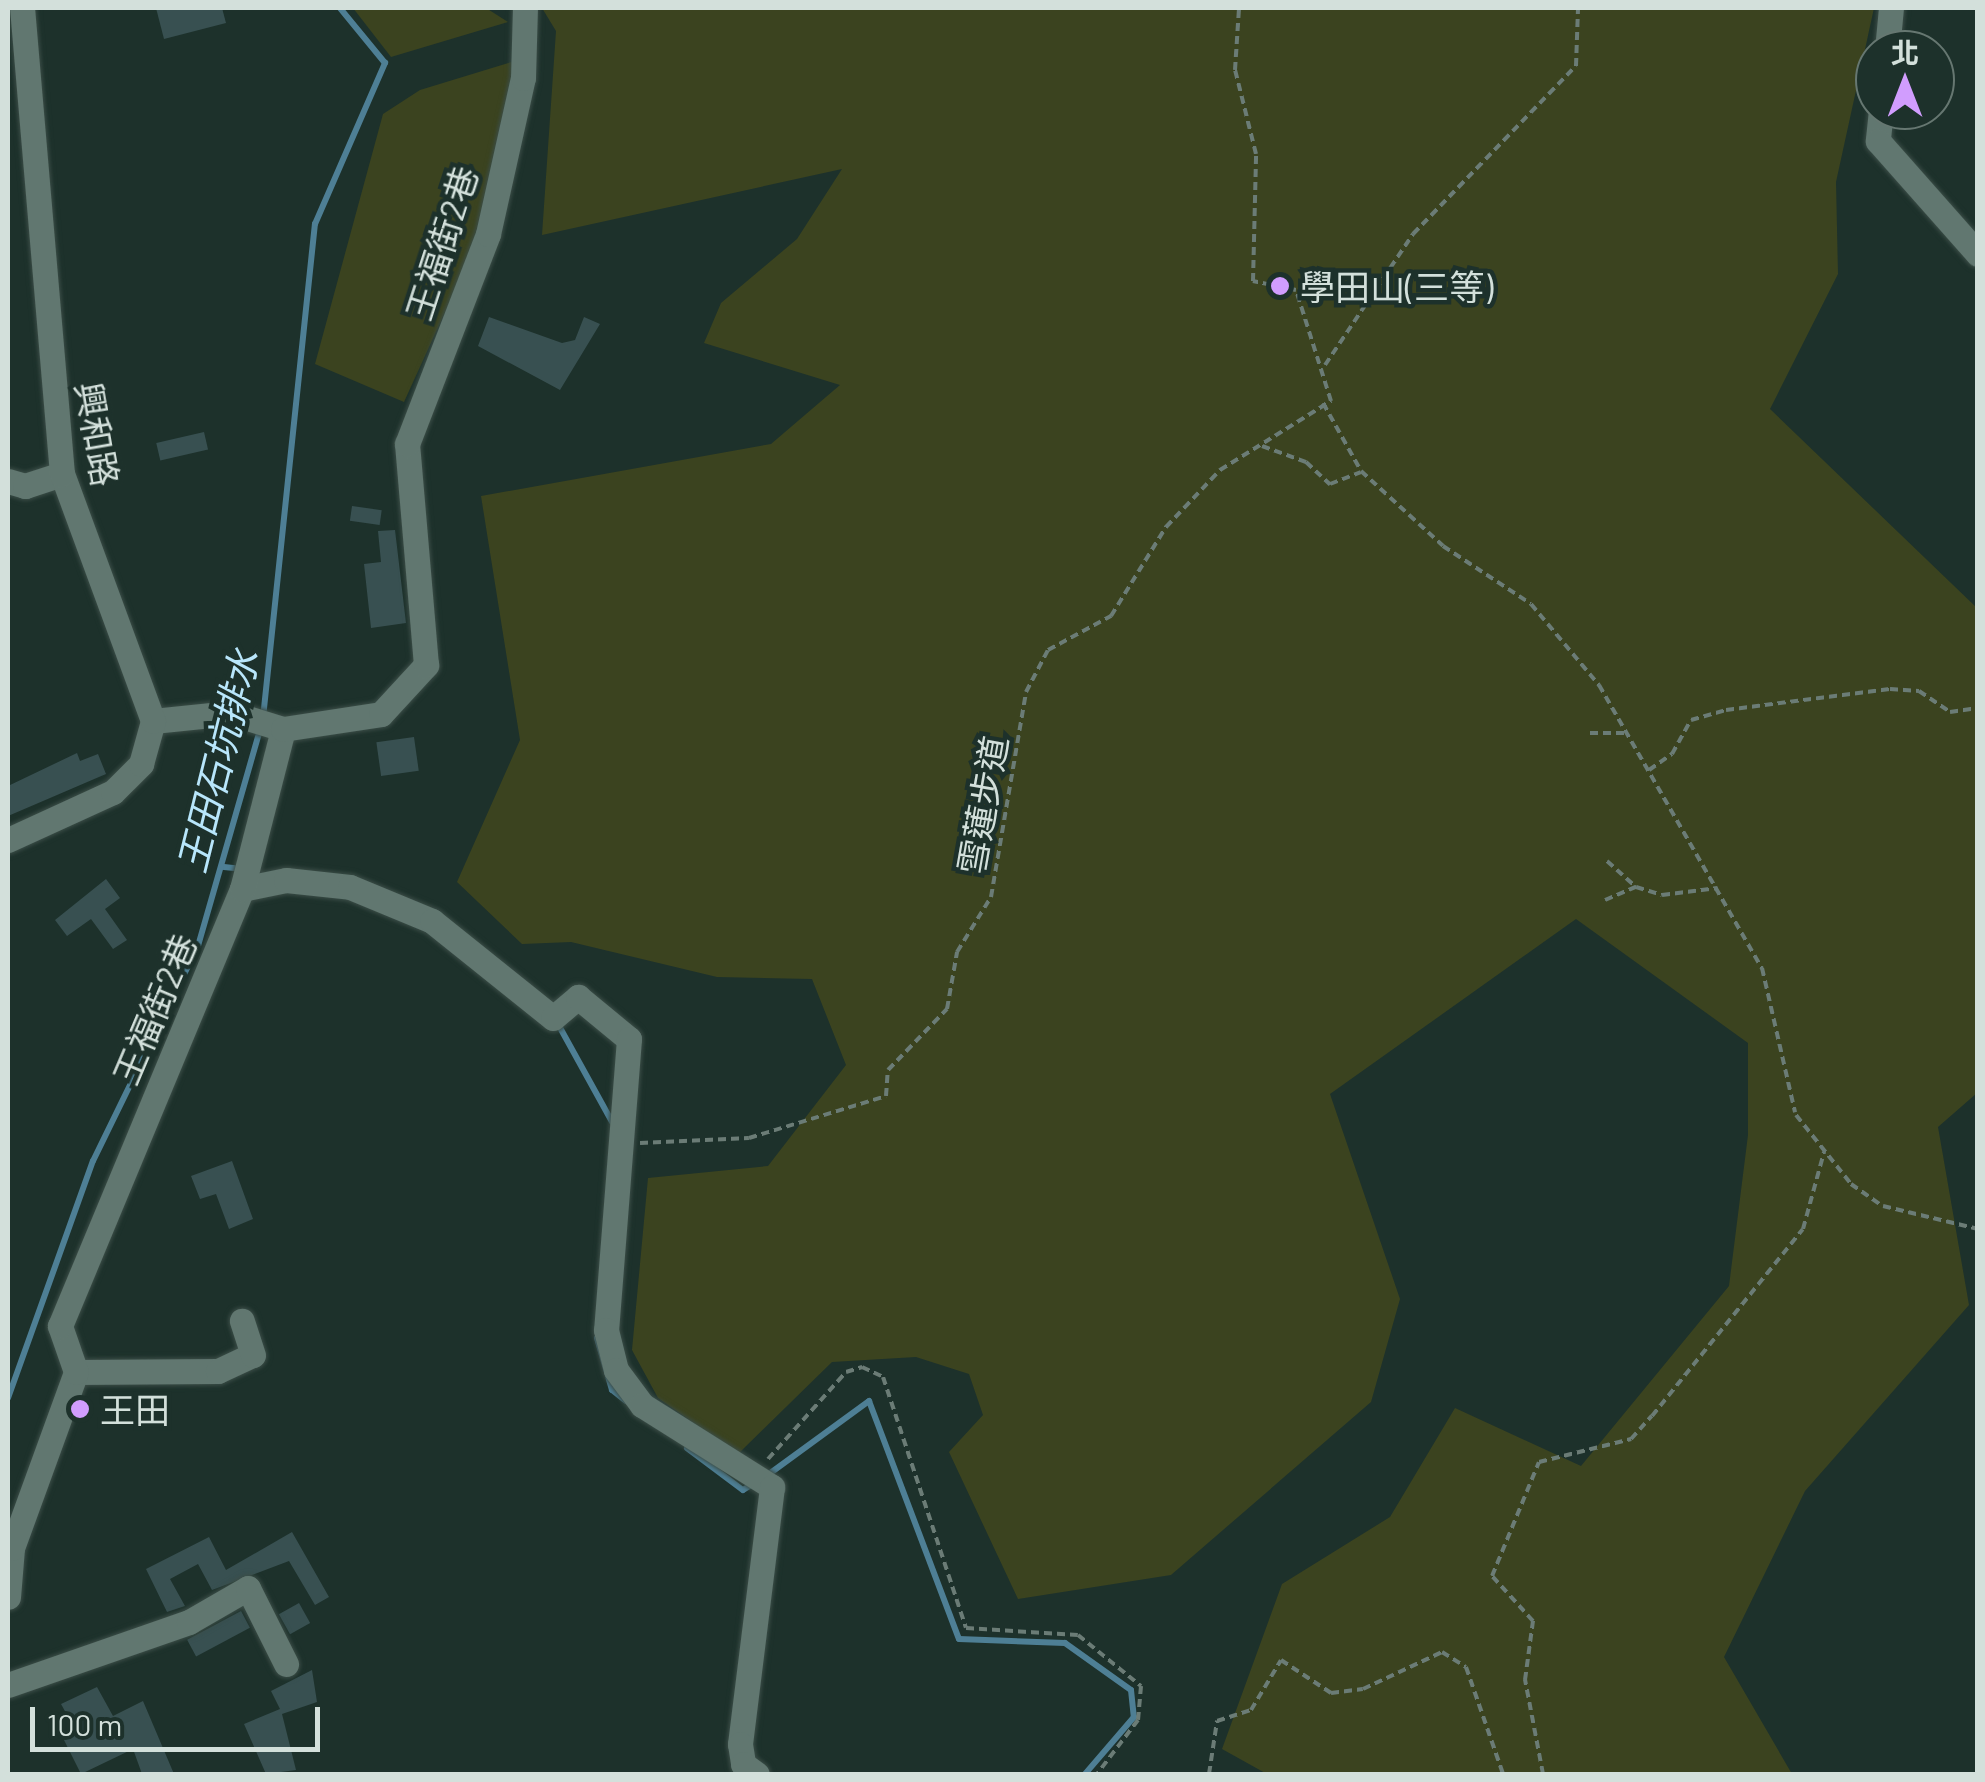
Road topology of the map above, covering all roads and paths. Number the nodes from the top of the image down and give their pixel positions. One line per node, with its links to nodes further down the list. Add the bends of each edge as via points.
1 (22, 8): 11 (street, 興和路)
2 (525, 8): 15 (street, 王福街2巷, via 523,78 488,234 407,444 426,665 382,714)
3 (1239, 8): 7 (path, via 1235,70 1256,154 1253,281 1296,290)
4 (1578, 8): 7 (path, via 1576,66 1413,234)
5 (1879, 130): 6 (street, via 1878,140)
6 (1978, 254)
7 (1325, 366): 8 (path, via 1331,398)
8 (1323, 403): 9 (path); 10 (path)
9 (1262, 446): 10 (path, via 1306,462 1330,484); 25 (path, 雪蓮步道, via 1220,470 1166,527 1111,616 1052,645 1029,683 991,897 957,952 947,1009 888,1070 886,1096 749,1138)
10 (1362, 471): 17 (path, via 1443,546 1532,604)
11 (62, 474): 12 (street, via 24,486); 14 (street, 興和路)
12 (8, 481)
13 (1978, 708): 18 (path, via 1950,712 1919,692 1890,690 1726,710 1691,720 1672,754)
14 (153, 721): 15 (street, via 231,713); 19 (street, via 141,764 113,792)
15 (283, 730): 21 (street, 王福街2巷)
16 (1590, 732): 17 (path)
17 (1629, 733): 18 (path)
18 (1649, 770): 23 (path)
19 (8, 840)
20 (1607, 861): 22 (path)
21 (245, 876): 25 (street, via 350,886 432,921 552,1018 578,997 597,1004 629,1038); 29 (street, 王福街2巷, via 60,1326)
22 (1636, 887): 23 (path, via 1662,895); 24 (path)
23 (1718, 888): 26 (path, via 1762,968 1795,1114)
24 (1605, 900)
25 (623, 1146): 30 (street, via 606,1330 616,1370 642,1405 718,1460)
26 (1824, 1152): 27 (path, via 1883,1206); 38 (path, via 1803,1229 1701,1344 1652,1416 1616,1445 1539,1462 1492,1576 1534,1621 1525,1680)
27 (1978, 1228)
28 (242, 1322): 29 (street, via 253,1354 218,1371)
29 (76, 1372): 31 (street, via 12,1548)
30 (753, 1472): 34 (street, via 772,1487 740,1744 743,1764); 35 (path, via 846,1372 862,1367 884,1376 966,1628 1078,1636 1141,1686 1138,1720)
31 (8, 1597)
32 (286, 1664): 33 (street, via 248,1588 189,1622)
33 (8, 1685)
34 (757, 1774)
35 (1096, 1774)
36 (1208, 1774): 37 (path, via 1217,1721 1250,1710 1281,1660 1331,1693 1363,1689 1442,1652 1466,1667)
37 (1503, 1774)
38 (1543, 1774)

